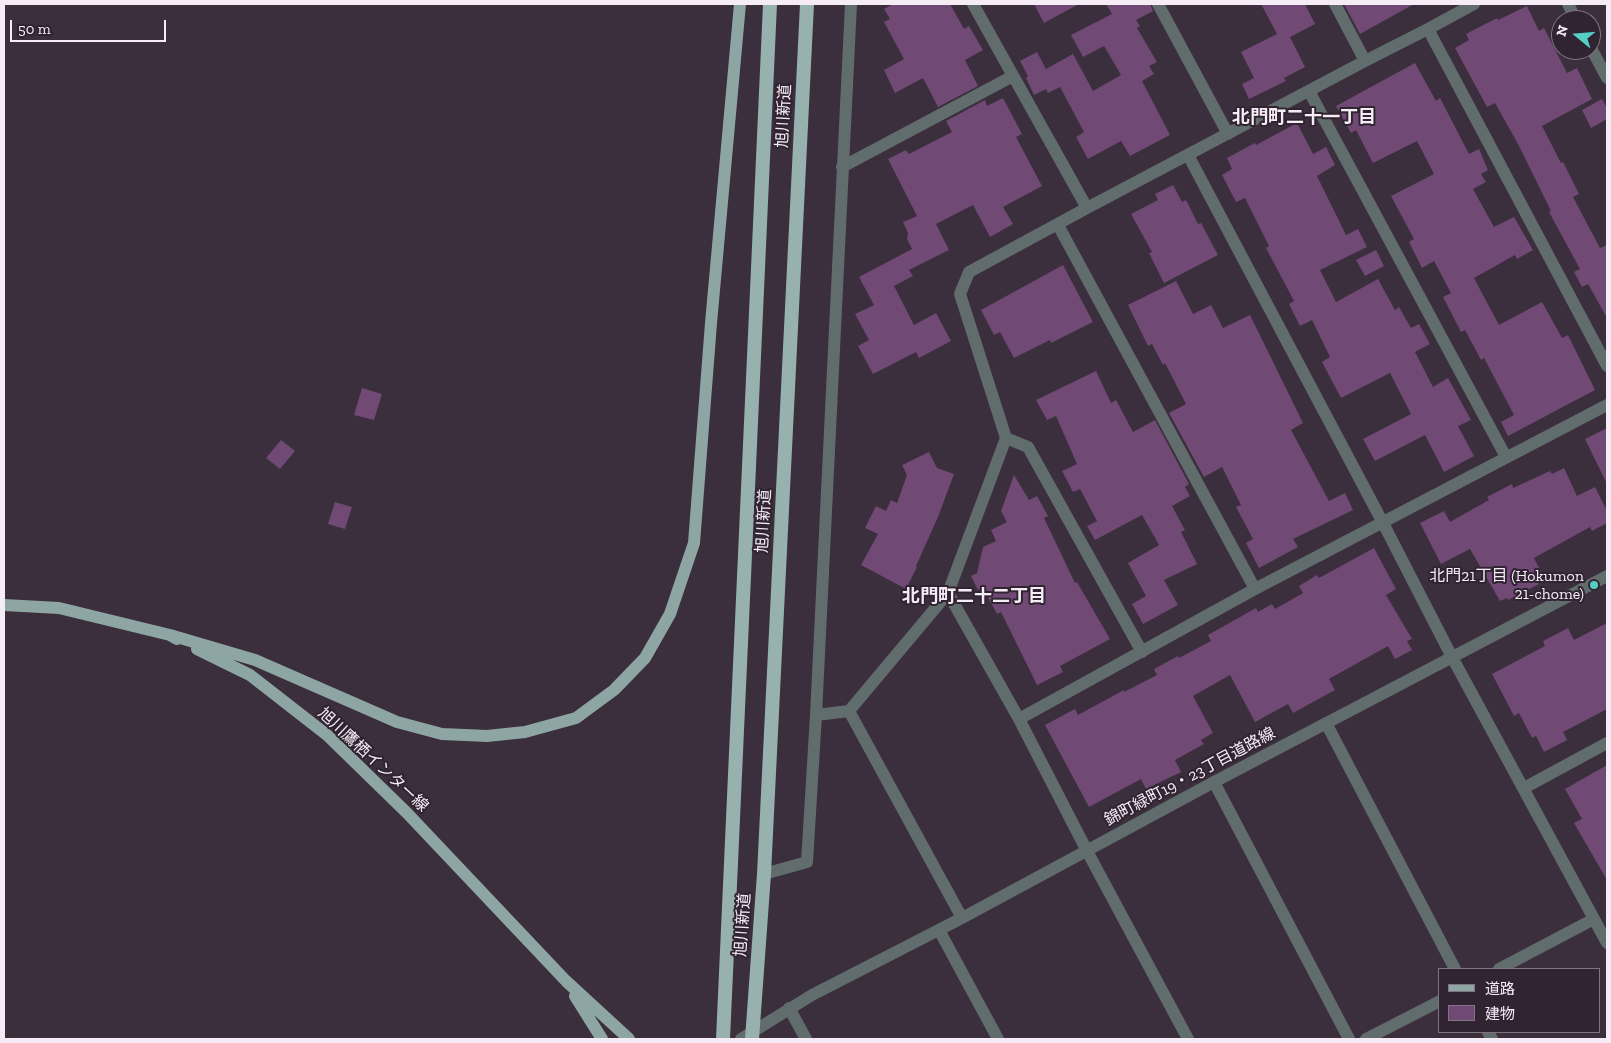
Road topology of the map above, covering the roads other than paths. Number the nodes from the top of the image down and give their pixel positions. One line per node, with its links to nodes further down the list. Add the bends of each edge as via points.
1 (740, 4): 29 (main road, via 694,543 670,614 645,658 614,690 576,718 525,732 487,736 442,734 397,722 256,660)
2 (770, 4): 53 (highway, 旭川新道)
3 (807, 4): 40 (highway, 旭川新道)
4 (850, 4): 17 (street)
5 (973, 4): 12 (street)
6 (1158, 4): 15 (street)
7 (1334, 4): 11 (street)
8 (1474, 4): 9 (street)
9 (1428, 29): 11 (street); 20 (street)
10 (1597, 60): 13 (street)
11 (1365, 61): 14 (street)
12 (1013, 76): 17 (street); 18 (street)
13 (1607, 78)
14 (1309, 91): 15 (street); 23 (street)
15 (1228, 134): 16 (street)
16 (1188, 155): 18 (street); 24 (street)
17 (842, 167): 33 (street)
18 (1087, 208): 19 (street)
19 (1058, 224): 22 (street, via 970,272 960,294); 26 (street)
20 (1607, 366)
21 (1607, 405): 23 (street)
22 (1006, 438): 27 (street); 30 (street, via 1028,447)
23 (1506, 457): 24 (street)
24 (1383, 523): 26 (street); 31 (street)
25 (1607, 576): 31 (street, 錦町緑町19・23丁目道路線)
26 (1255, 589): 30 (street)
27 (948, 593): 32 (street); 34 (street)
28 (4, 605): 29 (main road, 旭川鷹栖インター線, via 59,608)
29 (170, 635): 47 (main road, 旭川鷹栖インター線, via 250,675 328,735 407,813)
30 (1142, 652): 34 (street)
31 (1452, 658): 35 (street, 錦町緑町19・23丁目道路線); 38 (street)
32 (850, 710): 33 (street); 41 (street)
33 (816, 715): 40 (street, via 807,862)
34 (1019, 720): 39 (street)
35 (1326, 723): 37 (street, 錦町緑町19・23丁目道路線); 45 (street)
36 (1607, 743): 38 (street)
37 (1214, 782): 39 (street, 錦町緑町19・23丁目道路線); 57 (street)
38 (1524, 788): 42 (street)
39 (1087, 851): 41 (street, 錦町緑町19・23丁目道路線); 56 (street)
40 (764, 874): 50 (highway, 旭川新道)
41 (962, 918): 43 (street, 錦町緑町19・23丁目道路線)
42 (1594, 919): 44 (street); 46 (street)
43 (939, 930): 49 (street, 錦町緑町19・23丁目道路線); 55 (street)
44 (1607, 943)
45 (1454, 968)
46 (1501, 968)
47 (566, 981): 51 (main road); 52 (main road, 旭川鷹栖インター線)
48 (1438, 1002): 58 (street)
49 (790, 1008): 50 (street, 錦町緑町19・23丁目道路線); 54 (street)
50 (749, 1037)
51 (602, 1039)
52 (629, 1039)
53 (722, 1039)
54 (806, 1039)
55 (998, 1039)
56 (1188, 1039)
57 (1349, 1039)
58 (1366, 1039)

